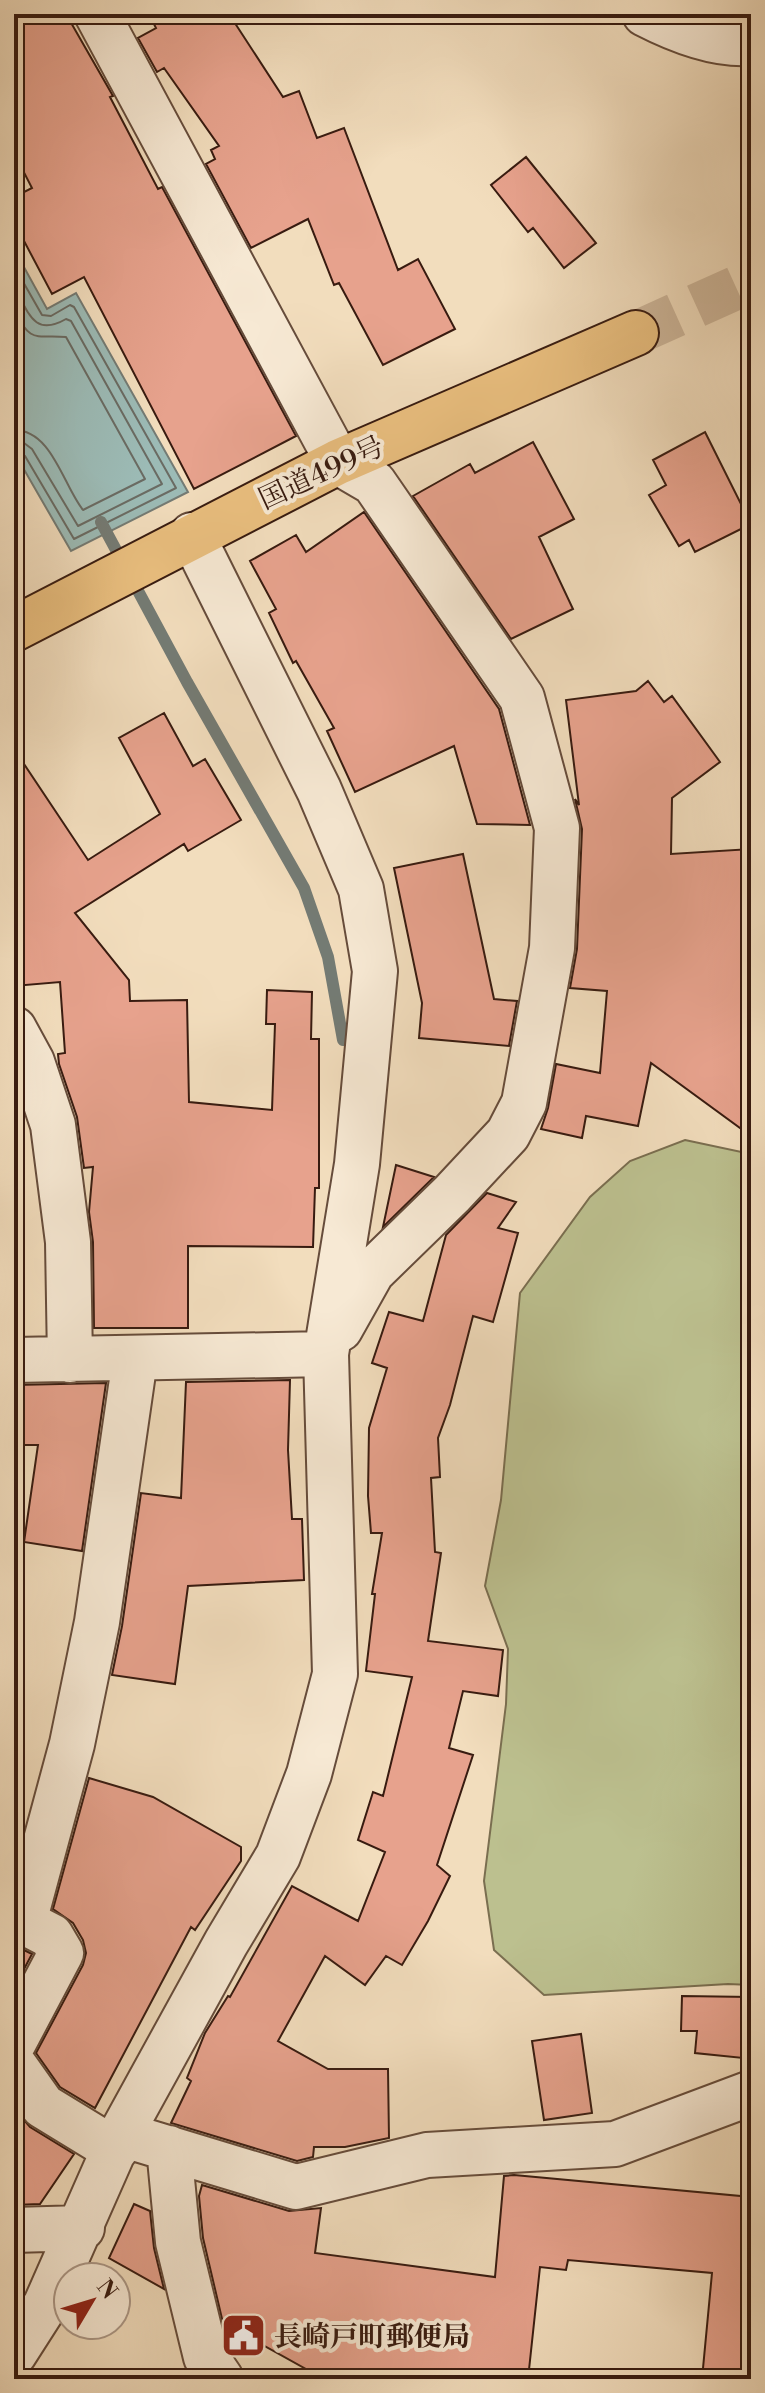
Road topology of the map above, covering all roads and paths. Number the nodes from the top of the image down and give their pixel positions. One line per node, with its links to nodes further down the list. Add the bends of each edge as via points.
1 (97, 14): 5 (street)
2 (645, 14): 3 (street, via 696,35)
3 (751, 43)
4 (636, 333): 5 (highway, 国道499号)
5 (338, 462): 6 (highway, 国道499号); 9 (street, via 374,483 522,698 557,828 552,948 524,1103 508,1134 372,1272)
6 (192, 535): 7 (highway, 国道499号); 9 (street, via 319,790 361,889 375,971 357,1164)
7 (14, 629)
8 (14, 1029): 12 (street, via 32,1062 53,1125 68,1242)
9 (326, 1354): 10 (street); 16 (street, via 335,1674 309,1774 278,1856)
10 (135, 1359): 12 (street); 13 (street, via 97,1622 72,1744 24,1922 51,1936 61,1953)
11 (14, 1360): 12 (street)
12 (70, 1360)
13 (14, 2042)
14 (14, 2065): 16 (street, via 43,2106)
15 (751, 2093): 17 (street, via 615,2144 427,2155 296,2187)
16 (118, 2142): 17 (street); 18 (street)
17 (169, 2148): 21 (street, via 178,2242 206,2357)
18 (82, 2228): 19 (street); 20 (street, via 46,2304)
19 (14, 2230)
20 (14, 2354)
21 (221, 2379)

